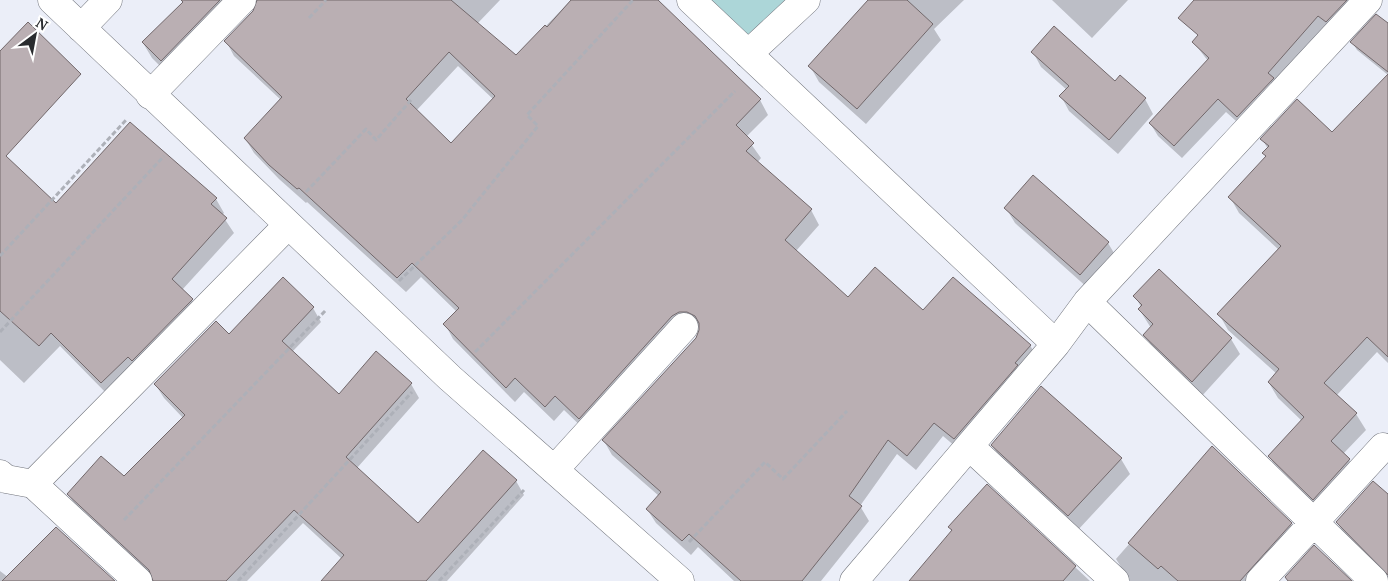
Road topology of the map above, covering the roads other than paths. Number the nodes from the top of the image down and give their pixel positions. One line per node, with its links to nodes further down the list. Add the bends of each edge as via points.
1 (52, 0): 7 (street)
2 (108, 0): 7 (street)
3 (242, 0): 9 (street)
4 (691, 0): 8 (street)
5 (806, 0): 8 (street)
6 (1368, 0): 11 (street)
7 (80, 28): 9 (street)
8 (754, 60): 13 (street)
9 (150, 95): 10 (street)
10 (284, 221): 16 (street, via 443,372); 18 (street)
11 (1087, 302): 13 (street); 19 (street)
12 (684, 327): 16 (street)
13 (1056, 344): 14 (street)
14 (969, 446): 22 (street); 23 (street)
15 (1383, 447): 19 (street)
16 (551, 467): 20 (street)
17 (2, 480): 18 (street)
18 (33, 484): 21 (street)
19 (1314, 523): 24 (street); 25 (street)
20 (672, 574)
21 (138, 581)
22 (854, 581)
23 (1115, 581)
24 (1260, 581)
25 (1374, 581)

